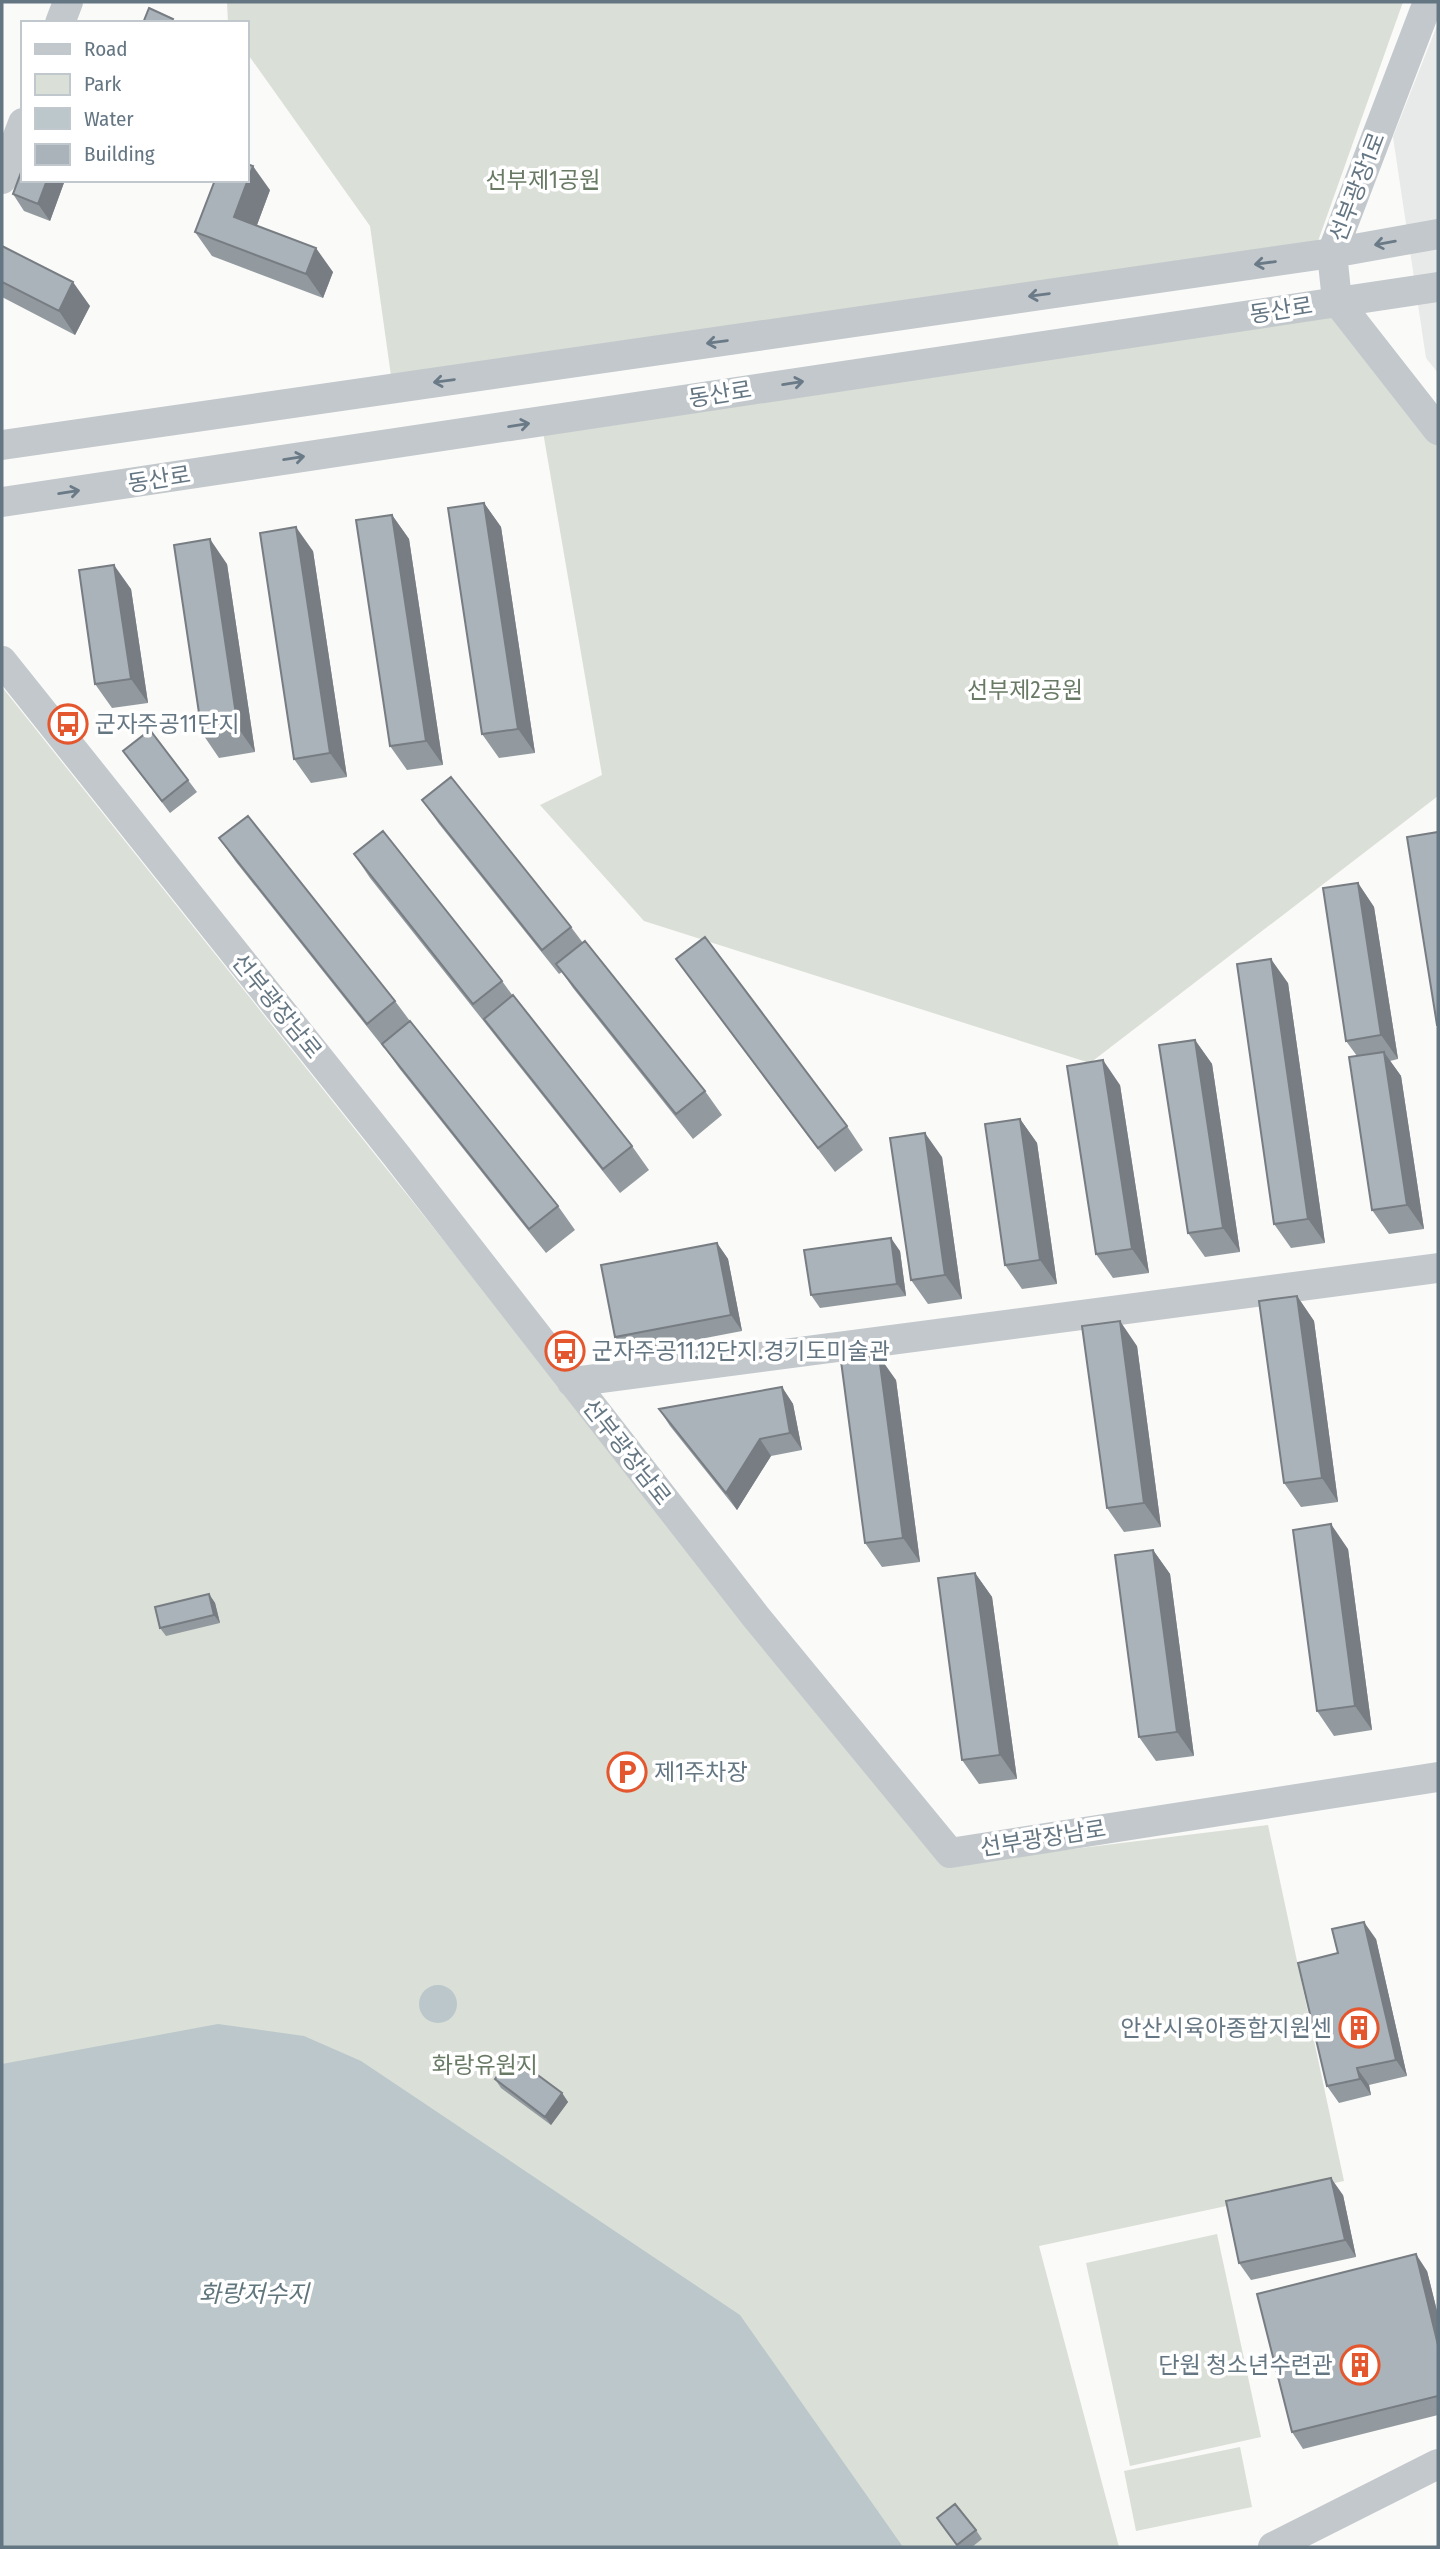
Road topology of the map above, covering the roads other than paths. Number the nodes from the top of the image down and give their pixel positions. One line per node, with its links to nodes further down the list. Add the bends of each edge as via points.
1 (68, 2): 3 (street)
2 (1429, 2): 7 (street, 선부광장1로)
3 (61, 21)
4 (21, 128): 5 (street)
5 (2, 179)
6 (1438, 234): 7 (street, one-way to 7)
7 (1332, 253): 9 (street, 선부광장1로); 11 (street, one-way to 11)
8 (1438, 287): 9 (street, 동산로)
9 (1337, 301): 10 (street); 12 (street, 동산로, one-way to 9)
10 (1438, 430)
11 (2, 444)
12 (2, 502)
13 (2, 661): 15 (street, 선부광장남로)
14 (1438, 1268): 15 (street)
15 (572, 1382): 16 (street, 선부광장남로, via 756,1617 950,1853)
16 (1438, 1777)
17 (1438, 2464): 18 (street)
18 (1273, 2547)

